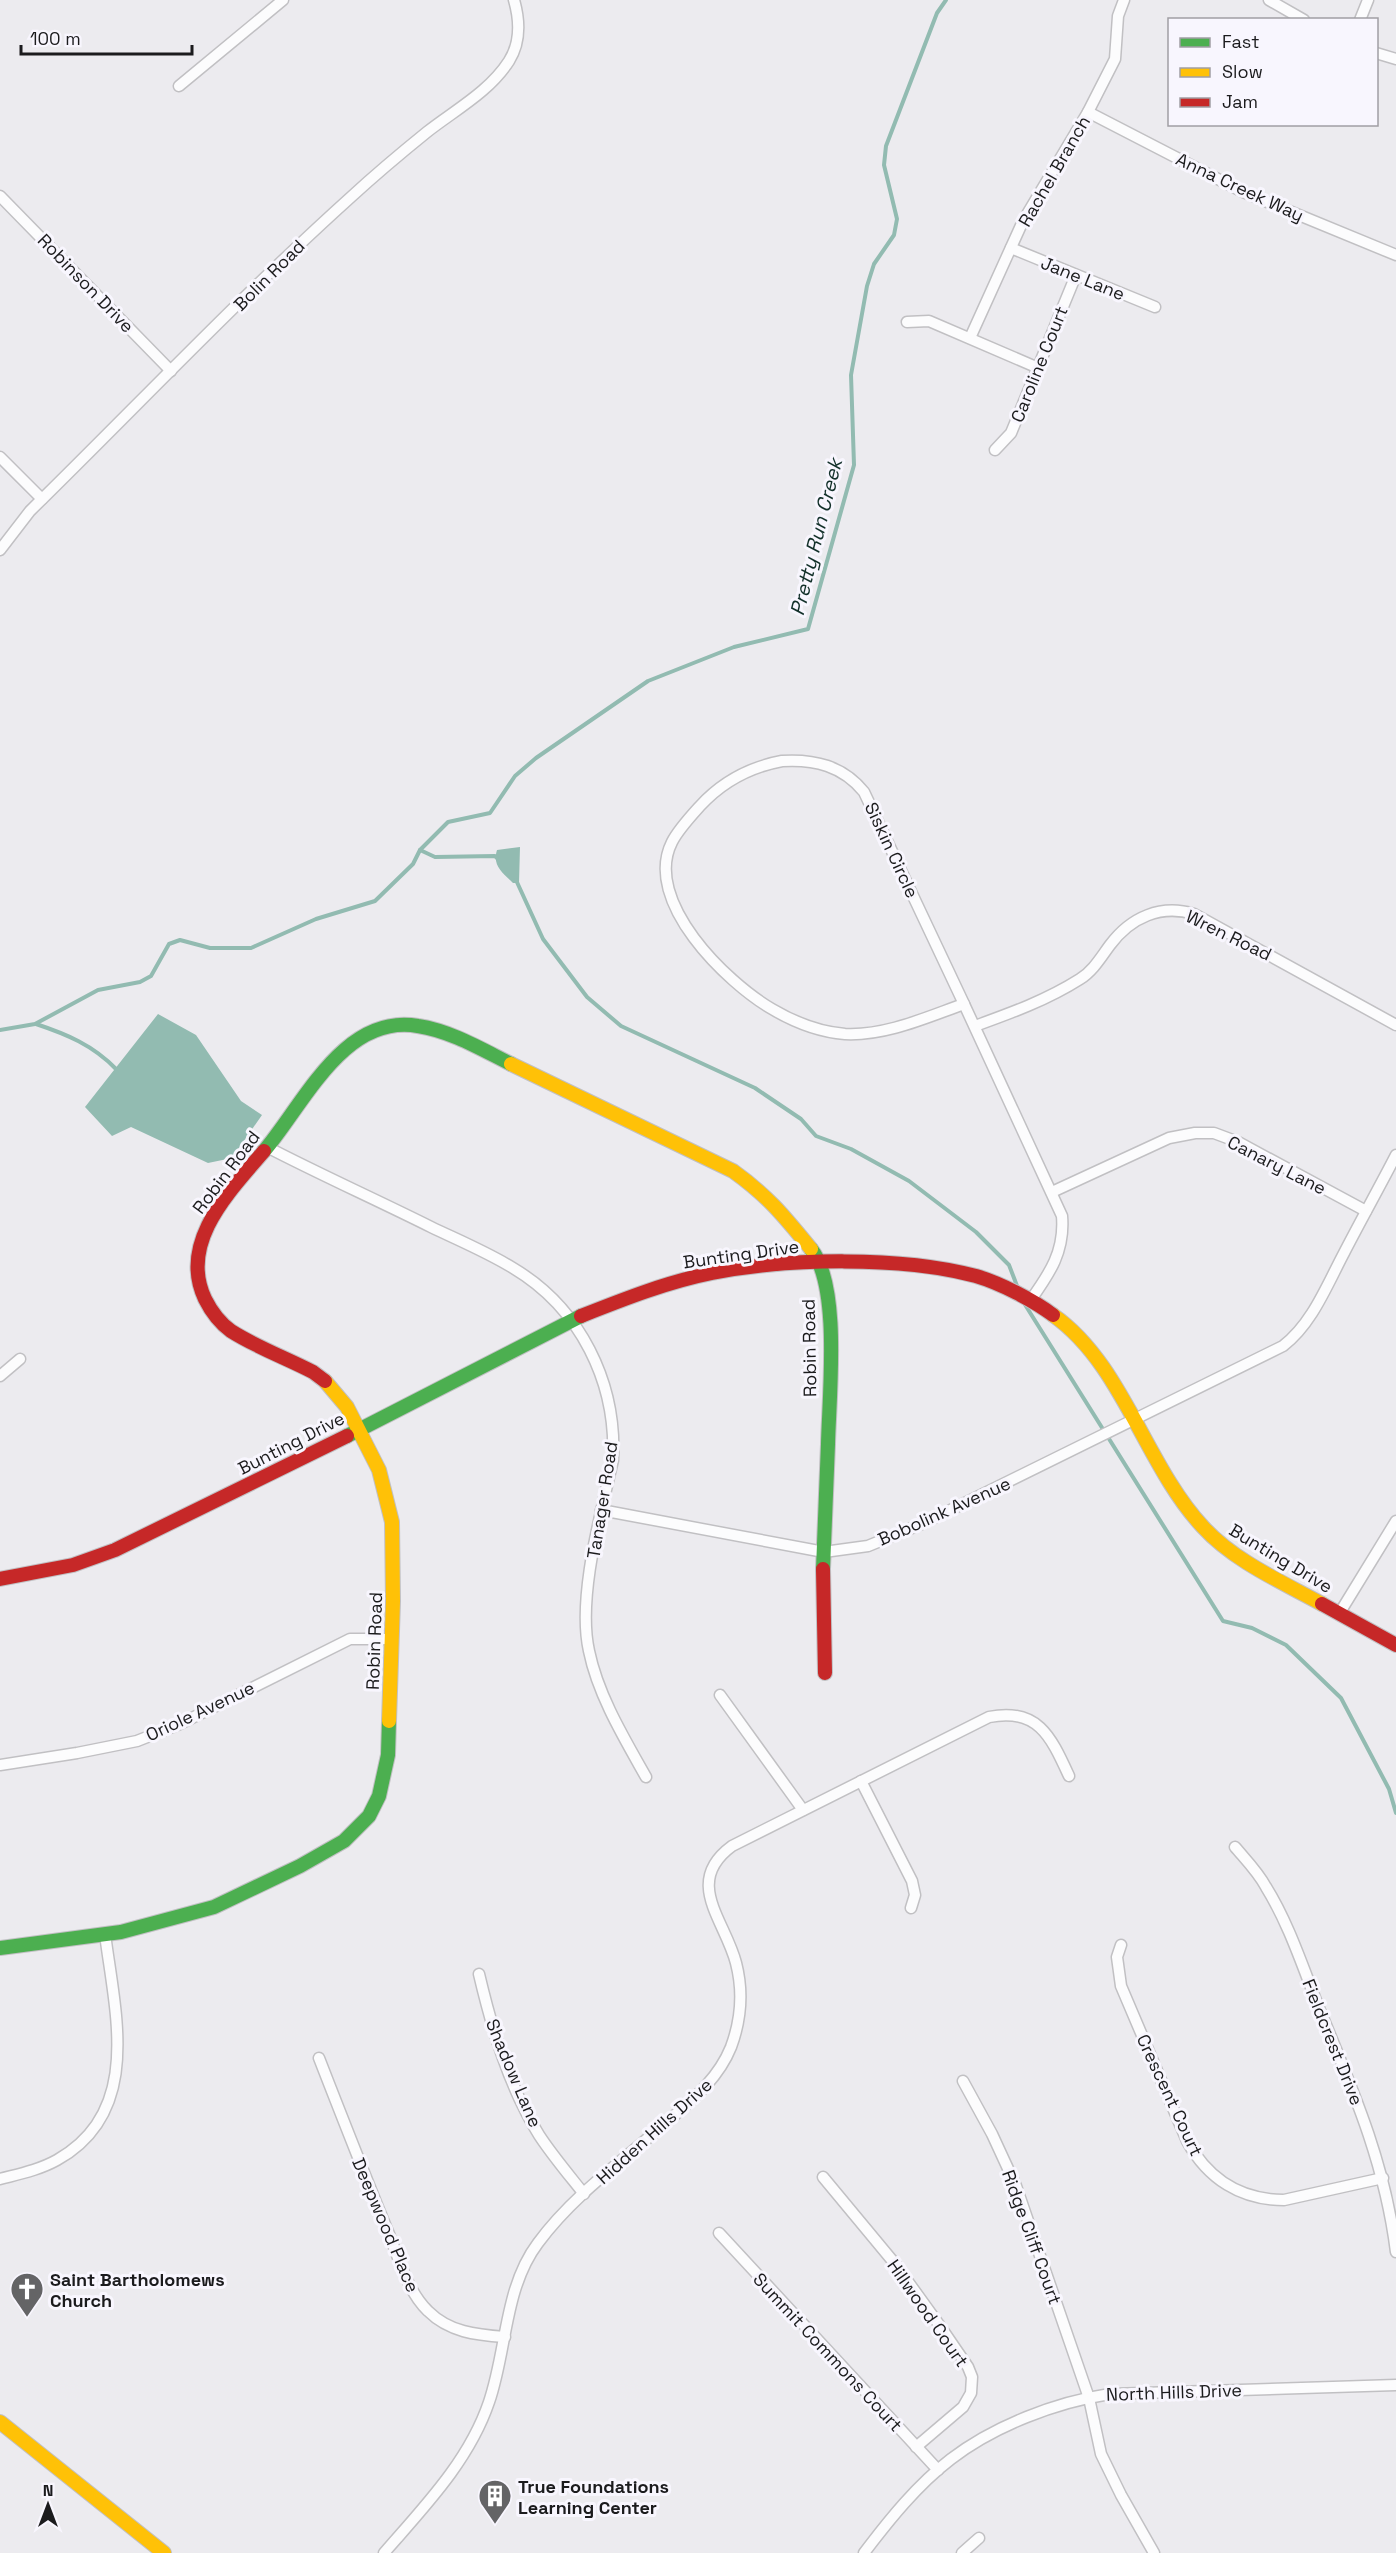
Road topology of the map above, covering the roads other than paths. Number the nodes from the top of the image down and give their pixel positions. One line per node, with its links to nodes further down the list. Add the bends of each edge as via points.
1 (283, 0): 10 (street)
2 (514, 0): 20 (street, Bolin Road, via 519,20 517,42 499,74 331,214)
3 (1124, 0): 11 (street, Rachel Branch, via 1118,16 1115,59)
4 (1269, 0): 6 (street)
5 (1368, 0): 7 (street)
6 (1300, 18)
7 (1361, 18)
8 (1378, 53): 9 (street)
9 (1396, 59)
10 (178, 86)
11 (1088, 112): 13 (street, Rachel Branch); 14 (street, Anna Creek Way, via 1243,192)
12 (0, 196): 20 (street, Robinson Drive)
13 (1011, 248): 15 (street, Jane Lane); 18 (street, Rachel Branch)
14 (1396, 255)
15 (1076, 275): 16 (street, Jane Lane); 19 (street, Caroline Court)
16 (1155, 307)
17 (907, 322): 18 (street, via 929,321)
18 (970, 338): 19 (street)
19 (1036, 367): 21 (street, Caroline Court, via 1011,432)
20 (171, 371): 23 (street, Bolin Road)
21 (996, 450)
22 (0, 457): 23 (street)
23 (42, 499): 24 (street, Bolin Road)
24 (0, 550)
25 (964, 1004): 25 (street, Siskin Circle, via 869,799 841,771 821,763 795,760 756,768 716,790 672,842 667,884 682,924 743,989 772,1010 820,1030 860,1034 913,1022); 27 (street, Siskin Circle)
26 (1396, 1025): 27 (street, Wren Road, via 1194,914 1163,910 1143,916 1117,937 1081,979 1021,1009)
27 (975, 1026): 30 (street, Siskin Circle)
28 (267, 1147): 32 (street, Robin Road, via 353,1042 387,1026 420,1025 458,1038 733,1171 777,1207); 34 (street, Tanager Road, via 512,1268 543,1290); 38 (street, Robin Road, via 203,1234 197,1267 200,1290 214,1315 230,1330 313,1372 331,1386)
29 (1396, 1155): 31 (street)
30 (1052, 1192): 31 (street, Canary Lane, via 1170,1138 1214,1133); 33 (street, Siskin Circle, via 1062,1216 1062,1239 1050,1274)
31 (1366, 1211): 37 (street, via 1306,1323 1292,1339)
32 (819, 1262): 33 (street, Bunting Drive, via 950,1270 995,1284); 34 (street, Bunting Drive, via 741,1268 682,1280 609,1304); 41 (street, Robin Road, via 829,1309 831,1356)
33 (1030, 1301): 37 (street, Bunting Drive, via 1065,1323 1089,1346)
34 (570, 1322): 38 (street, Bunting Drive); 39 (street, Tanager Road, via 598,1363 611,1407 613,1460)
35 (20, 1359): 36 (street)
36 (0, 1376)
37 (1133, 1420): 41 (street, Bobolink Avenue, via 886,1540); 43 (street, Bunting Drive, via 1183,1502 1217,1540)
38 (358, 1429): 42 (street, Bunting Drive, via 115,1550 73,1565); 44 (street, Robin Road, via 379,1470 392,1522)
39 (601, 1510): 41 (street, Bobolink Avenue); 50 (street, Tanager Road, via 585,1605 587,1644 613,1713)
40 (1396, 1521): 43 (street)
41 (824, 1552): 46 (street, Robin Road)
42 (0, 1579)
43 (1339, 1614): 45 (street, Bunting Drive)
44 (392, 1639): 48 (street, Oriole Avenue, via 350,1639 180,1724 137,1741); 55 (street, Robin Road, via 387,1769 375,1806 362,1826 324,1853 214,1907)
45 (1396, 1645)
46 (825, 1673)
47 (720, 1695): 52 (street)
48 (0, 1765)
49 (1069, 1776): 51 (street, Hidden Hills Drive, via 1043,1729 1024,1717 1006,1714 981,1720)
50 (646, 1777)
51 (861, 1781): 52 (street, Hidden Hills Drive); 54 (street, via 912,1881 915,1895)
52 (803, 1810): 64 (street, Hidden Hills Drive, via 732,1846 717,1859 710,1877 710,1904 736,1962 740,2002 736,2032 719,2070 700,2092)
53 (1235, 1847): 62 (street, Fieldcrest Drive, via 1265,1885 1283,1919 1374,2145)
54 (911, 1908)
55 (105, 1934): 57 (street, Robin Road); 63 (street, via 119,2051 111,2098 96,2125 70,2152 46,2166)
56 (1121, 1945): 62 (street, Crescent Court, via 1116,1957 1121,1986 1187,2141 1212,2174 1248,2195 1284,2200)
57 (0, 1948)
58 (478, 1974): 64 (street, Shadow Lane, via 520,2099 539,2134)
59 (319, 2058): 67 (street, Deepwood Place, via 417,2298 454,2328)
60 (963, 2081): 69 (street, Ridge Cliff Court, via 1016,2186)
61 (823, 2177): 71 (street, Hillwood Court, via 915,2291 972,2377 971,2393 963,2407)
62 (1383, 2178): 66 (street, Fieldcrest Drive)
63 (0, 2179)
64 (584, 2194): 67 (street, Hidden Hills Drive, via 530,2255 517,2283)
65 (719, 2233): 71 (street, Summit Commons Court)
66 (1396, 2252)
67 (504, 2337): 75 (street, Hidden Hills Drive, via 495,2383 476,2432 439,2489)
68 (1396, 2385): 69 (street, North Hills Drive, via 1179,2391)
69 (1089, 2398): 72 (street, North Hills Drive, via 991,2434); 78 (street, Ridge Cliff Court, via 1105,2463)
70 (0, 2422): 74 (street)
71 (916, 2447): 72 (street, Summit Commons Court)
72 (938, 2470): 76 (street, North Hills Drive)
73 (979, 2538): 77 (street)
74 (164, 2553)
75 (384, 2553)
76 (864, 2553)
77 (962, 2553)
78 (1154, 2553)

